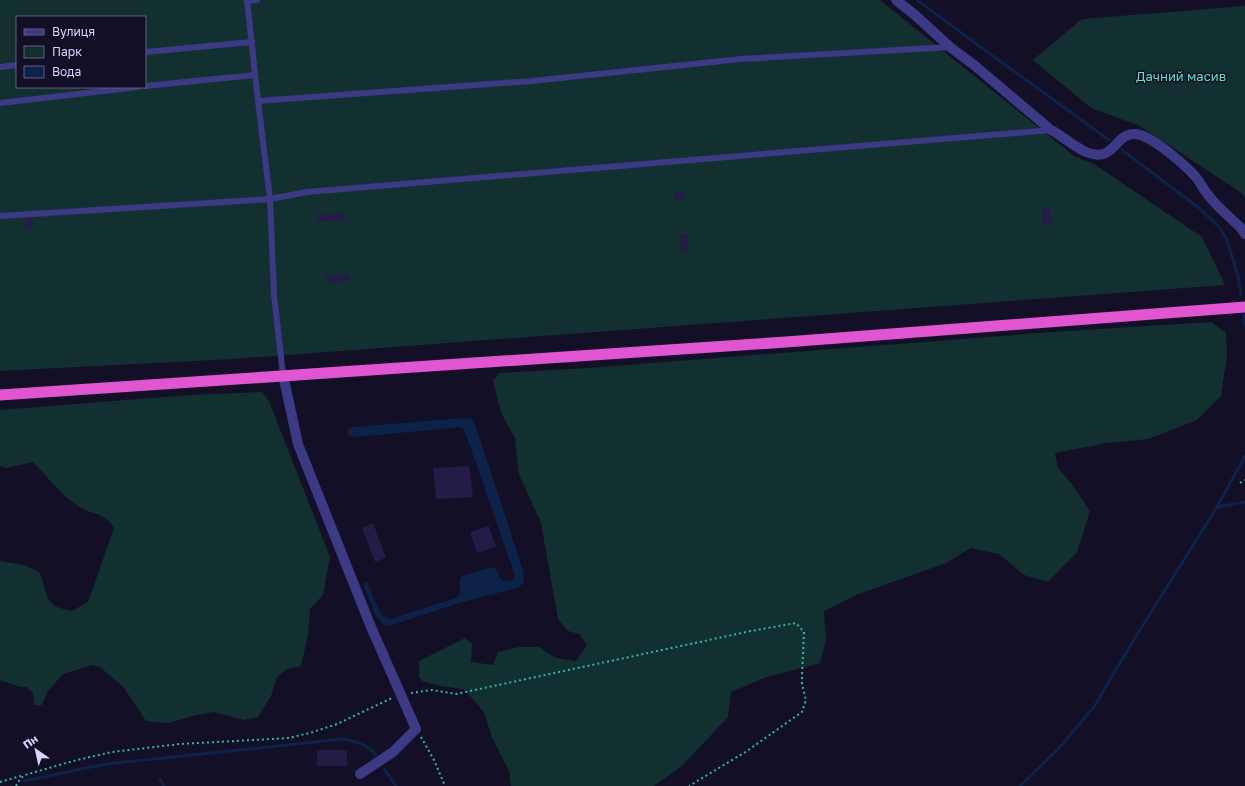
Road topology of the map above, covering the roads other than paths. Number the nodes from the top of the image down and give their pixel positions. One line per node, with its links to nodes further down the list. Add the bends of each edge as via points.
1 (258, 0): 3 (lane)
2 (896, 0): 5 (street)
3 (247, 1): 4 (lane)
4 (252, 42): 6 (lane); 9 (lane)
5 (950, 47): 12 (lane, via 741,59 532,81); 14 (street, via 974,64)
6 (146, 52)
7 (16, 65): 8 (lane)
8 (0, 67)
9 (255, 75): 10 (lane); 12 (lane)
10 (146, 86)
11 (129, 88): 13 (lane)
12 (258, 101): 15 (lane)
13 (0, 103)
14 (1051, 130): 15 (lane, via 308,192); 17 (street, via 1086,152 1099,155 1108,153 1126,136 1136,134 1146,138 1188,168 1208,196)
15 (270, 199): 16 (lane); 19 (lane, via 274,295)
16 (0, 216)
17 (1245, 234)
18 (1245, 307): 19 (highway, via 786,342)
19 (283, 375): 20 (highway); 21 (street, via 298,444 368,620 416,729 393,752)
20 (0, 395)
21 (360, 774)

